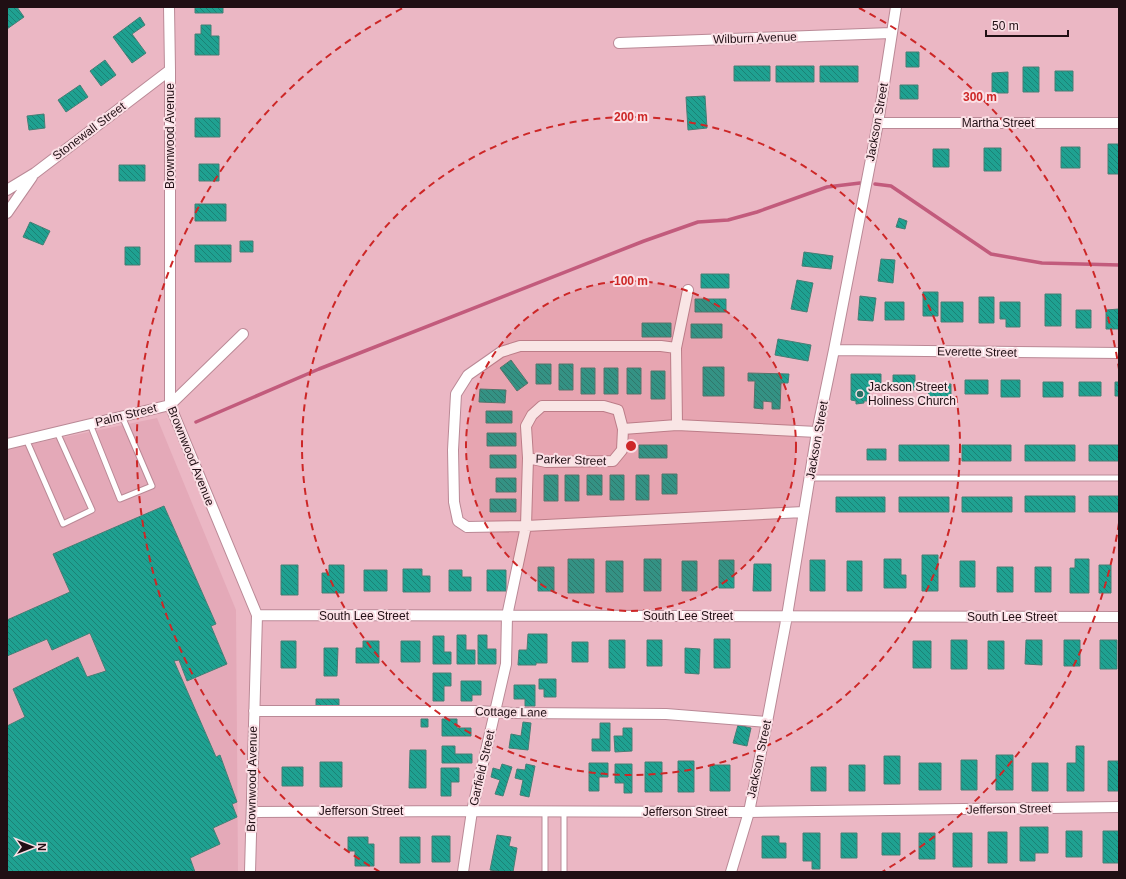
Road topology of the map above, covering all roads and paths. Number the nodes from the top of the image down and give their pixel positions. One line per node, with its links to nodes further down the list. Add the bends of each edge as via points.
1 (169, 7): 5 (street, Brownwood Avenue)
2 (896, 7): 3 (street, Jackson Street)
3 (891, 33): 4 (street, Wilburn Avenue); 6 (street, Jackson Street)
4 (619, 43)
5 (170, 70): 8 (street, Stonewall Street); 16 (street, Brownwood Avenue)
6 (878, 123): 7 (street, Martha Street); 14 (street, Jackson Street)
7 (1119, 123)
8 (35, 173): 9 (street, Stonewall Street); 10 (street)
9 (7, 190)
10 (7, 213)
11 (688, 290): 13 (street)
12 (243, 334): 16 (street, Palm Street)
13 (676, 348): 19 (street); 29 (street, via 520,346 501,352 468,375 456,394 453,450 454,502 458,521 467,527)
14 (834, 350): 15 (street, Everette Street); 22 (street, Jackson Street)
15 (1119, 353)
16 (170, 405): 17 (street, Palm Street); 30 (street, Brownwood Avenue)
17 (122, 416): 18 (street, Palm Street); 18 (lane, via 152,486 120,499)
18 (90, 424): 21 (street, Palm Street)
19 (677, 425): 20 (street); 22 (street)
20 (623, 429): 25 (street, Parker Street, via 622,450 613,461 546,462); 25 (street, Parker Street, via 618,410 604,406 542,406 532,415 526,426)
21 (57, 432): 23 (street, Palm Street); 23 (lane, via 92,510 63,524)
22 (817, 432): 26 (street, Jackson Street)
23 (26, 439): 24 (street, Palm Street)
24 (7, 444)
25 (528, 458): 29 (street, Garfield Street)
26 (810, 478): 27 (lane); 28 (street, Jackson Street)
27 (1119, 478)
28 (804, 512): 29 (street); 32 (street, Jackson Street)
29 (526, 526): 31 (street, Garfield Street)
30 (257, 616): 31 (street, South Lee Street); 34 (street, Brownwood Avenue)
31 (507, 616): 32 (street, South Lee Street); 35 (street, Garfield Street, via 506,664)
32 (786, 616): 33 (street, South Lee Street); 36 (street, Jackson Street)
33 (1119, 617)
34 (254, 712): 35 (street, Cottage Lane); 41 (street, Brownwood Avenue)
35 (495, 712): 36 (street, Cottage Lane, via 666,714); 38 (street, Garfield Street)
36 (767, 722): 42 (street, Jackson Street)
37 (1119, 807): 42 (street, Jefferson Street)
38 (472, 811): 39 (street, Jefferson Street); 41 (street, Jefferson Street); 44 (street, Garfield Street)
39 (545, 811): 40 (street, Jefferson Street); 45 (lane)
40 (564, 811): 42 (street, Jefferson Street); 46 (lane)
41 (252, 812): 43 (street, Brownwood Avenue)
42 (748, 812): 47 (street, Jackson Street)
43 (250, 872)
44 (462, 872)
45 (545, 872)
46 (564, 872)
47 (731, 872)

